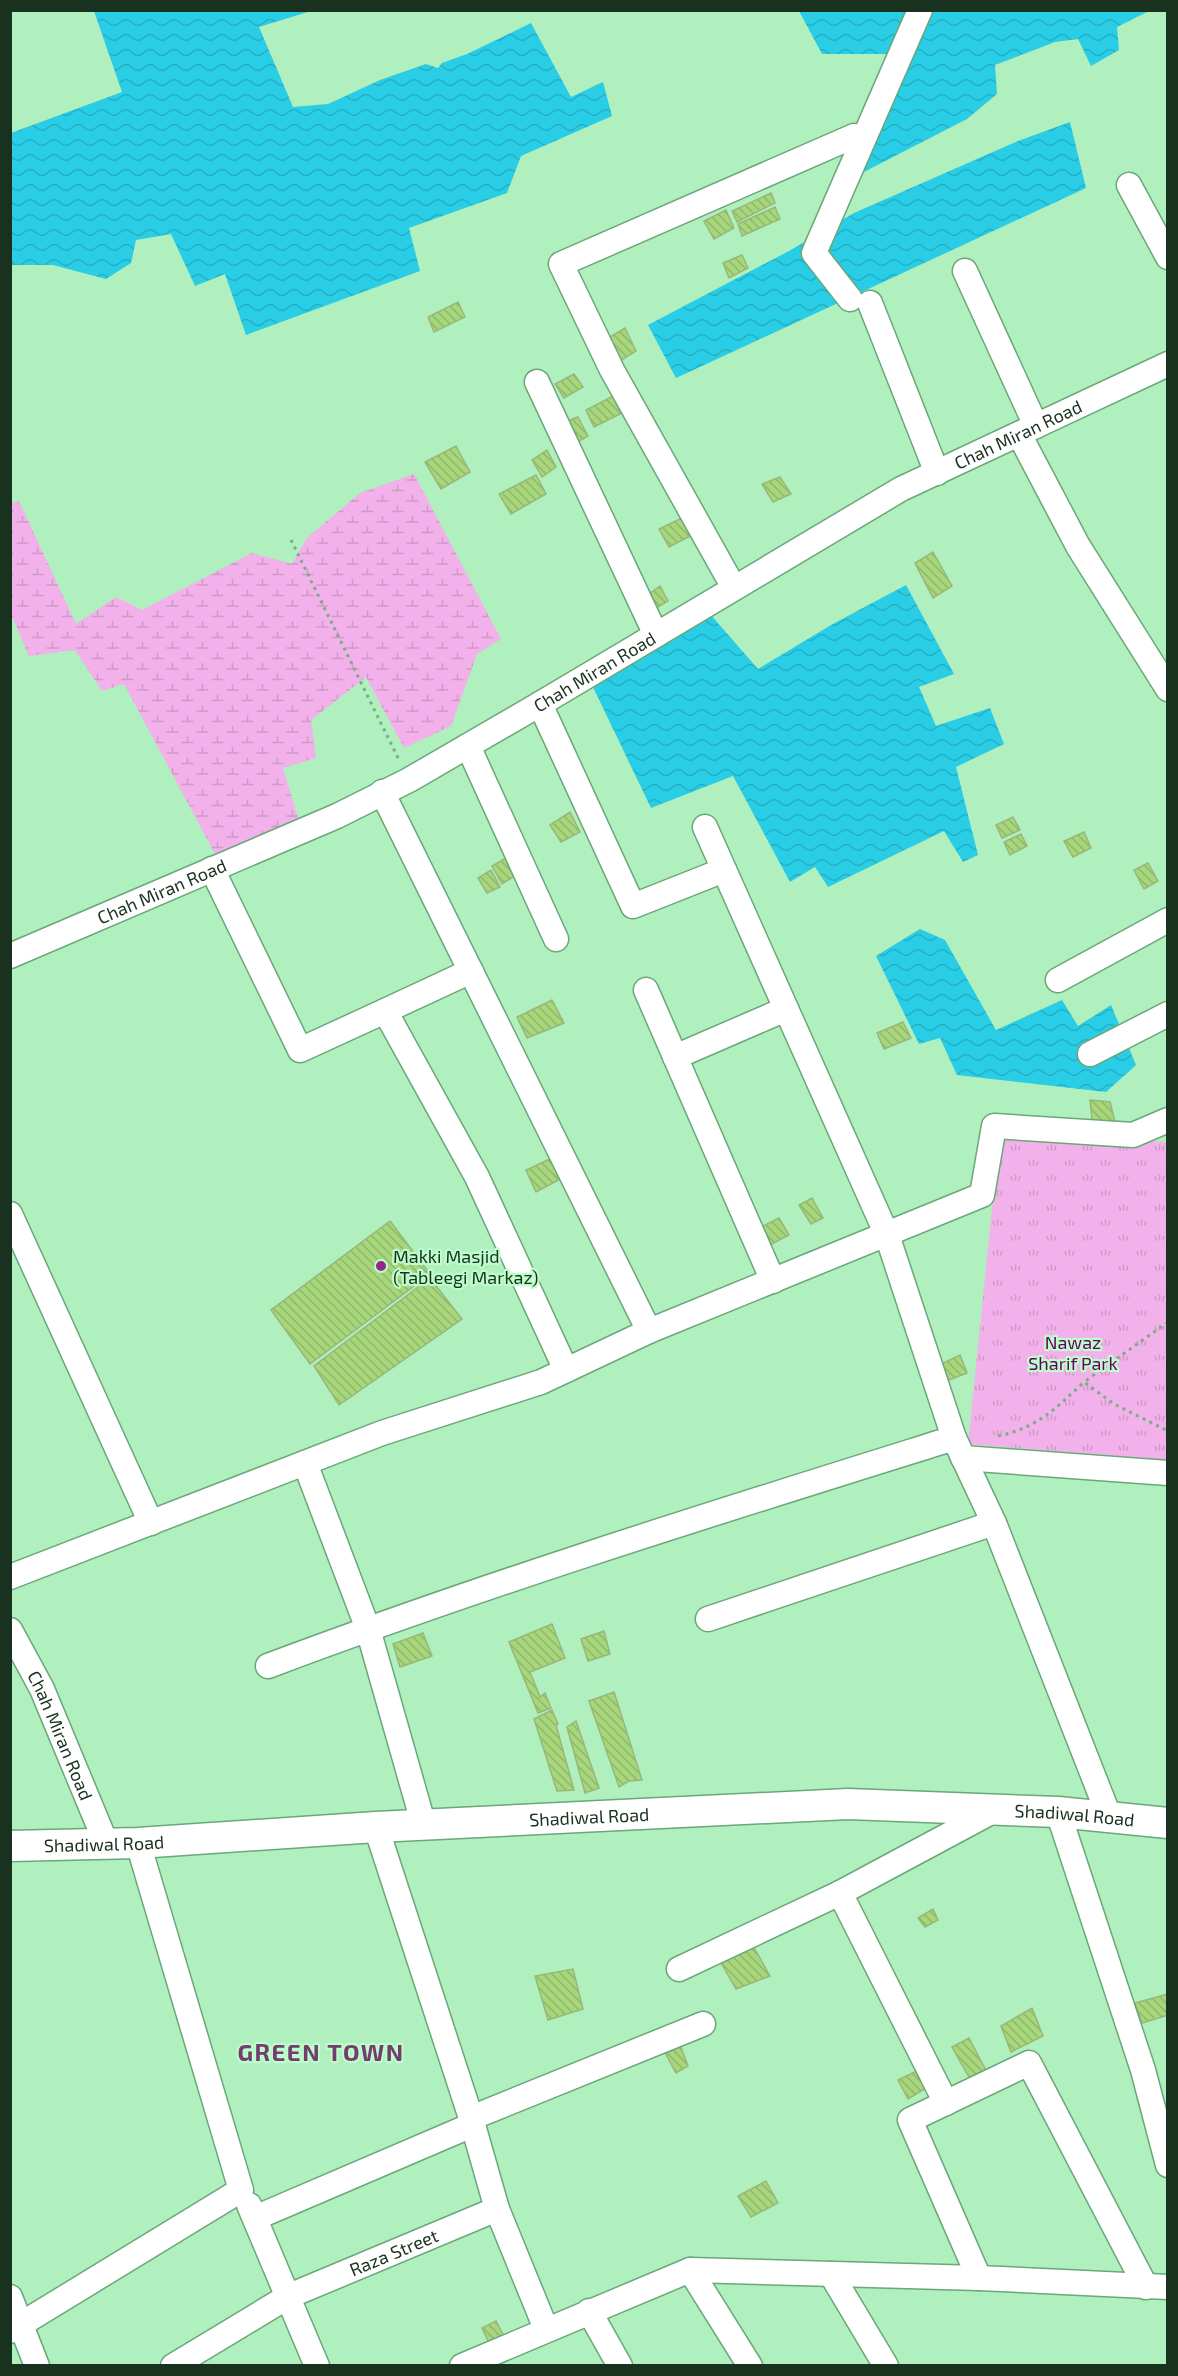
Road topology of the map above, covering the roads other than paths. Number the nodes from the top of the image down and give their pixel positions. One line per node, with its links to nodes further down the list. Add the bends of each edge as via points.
1 (920, 10): 9 (street, via 814,254 860,301)
2 (854, 136): 10 (street, via 561,264 612,370)
3 (1129, 185): 4 (street)
4 (1167, 257)
5 (965, 271): 8 (street)
6 (1167, 364): 8 (street, Chah Miran Road)
7 (537, 382): 11 (street)
8 (1028, 430): 9 (street, Chah Miran Road); 12 (street, via 1078,546)
9 (937, 473): 10 (street, Chah Miran Road, via 901,489)
10 (734, 588): 11 (street, Chah Miran Road)
11 (656, 635): 13 (street, Chah Miran Road)
12 (1167, 689)
13 (540, 704): 14 (street, Chah Miran Road); 18 (street, via 633,906)
14 (468, 746): 15 (street, Chah Miran Road); 20 (street)
15 (382, 792): 17 (street, Chah Miran Road, via 337,816); 22 (street)
16 (705, 827): 18 (street)
17 (212, 869): 21 (street, Chah Miran Road); 26 (street, via 300,1050)
18 (724, 870): 25 (street)
19 (1167, 920): 23 (street)
20 (556, 939)
21 (10, 956)
22 (471, 971): 26 (street); 34 (street)
23 (1058, 980)
24 (646, 990): 29 (street)
25 (786, 1009): 29 (street); 32 (street)
26 (385, 1011): 35 (street, via 477,1177)
27 (1167, 1014): 28 (street)
28 (1090, 1054)
29 (675, 1057): 33 (street)
30 (1167, 1120): 32 (street, via 1133,1136 994,1126 982,1195)
31 (10, 1214): 39 (street)
32 (887, 1235): 33 (street); 36 (street)
33 (773, 1281): 34 (street)
34 (649, 1331): 35 (street)
35 (566, 1370): 37 (street, via 541,1382)
36 (958, 1448): 38 (street); 40 (street); 43 (street, via 655,1532)
37 (305, 1462): 39 (street); 43 (street)
38 (1167, 1473)
39 (151, 1523): 41 (street)
40 (994, 1523): 42 (street); 48 (street)
41 (10, 1577)
42 (708, 1619)
43 (368, 1629): 45 (street); 50 (street)
44 (10, 1630): 52 (street, Chah Miran Road, via 42,1689)
45 (268, 1666)
46 (993, 1811): 47 (main road, Shadiwal Road); 50 (main road, Shadiwal Road, via 848,1804); 55 (street)
47 (1058, 1812): 48 (main road, Shadiwal Road); 60 (street, via 1143,2070)
48 (1109, 1816): 49 (main road, Shadiwal Road)
49 (1167, 1823)
50 (424, 1826): 51 (main road, Shadiwal Road)
51 (376, 1827): 53 (main road, Shadiwal Road); 59 (street)
52 (106, 1843): 53 (main road, Shadiwal Road); 54 (main road, Shadiwal Road)
53 (138, 1843): 61 (street)
54 (10, 1846)
55 (840, 1893): 56 (street); 58 (street)
56 (679, 1970)
57 (703, 2024): 59 (street)
58 (946, 2103): 66 (street, via 910,2120); 67 (street, via 1029,2063)
59 (471, 2122): 62 (street); 63 (street)
60 (1167, 2165)
61 (241, 2190): 63 (street); 71 (street)
62 (498, 2209): 68 (street, Raza Street); 72 (street)
63 (255, 2218): 68 (street)
64 (690, 2270): 65 (street); 70 (street); 78 (street)
65 (831, 2274): 66 (street); 79 (street)
66 (979, 2278): 67 (street)
67 (1157, 2287)
68 (289, 2296): 74 (street, Raza Street); 75 (street)
69 (10, 2297): 71 (street)
70 (589, 2311): 72 (street); 77 (street)
71 (16, 2328): 73 (street)
72 (546, 2329): 76 (street)
73 (37, 2366)
74 (173, 2366)
75 (317, 2366)
76 (462, 2366)
77 (620, 2366)
78 (750, 2366)
79 (886, 2366)

